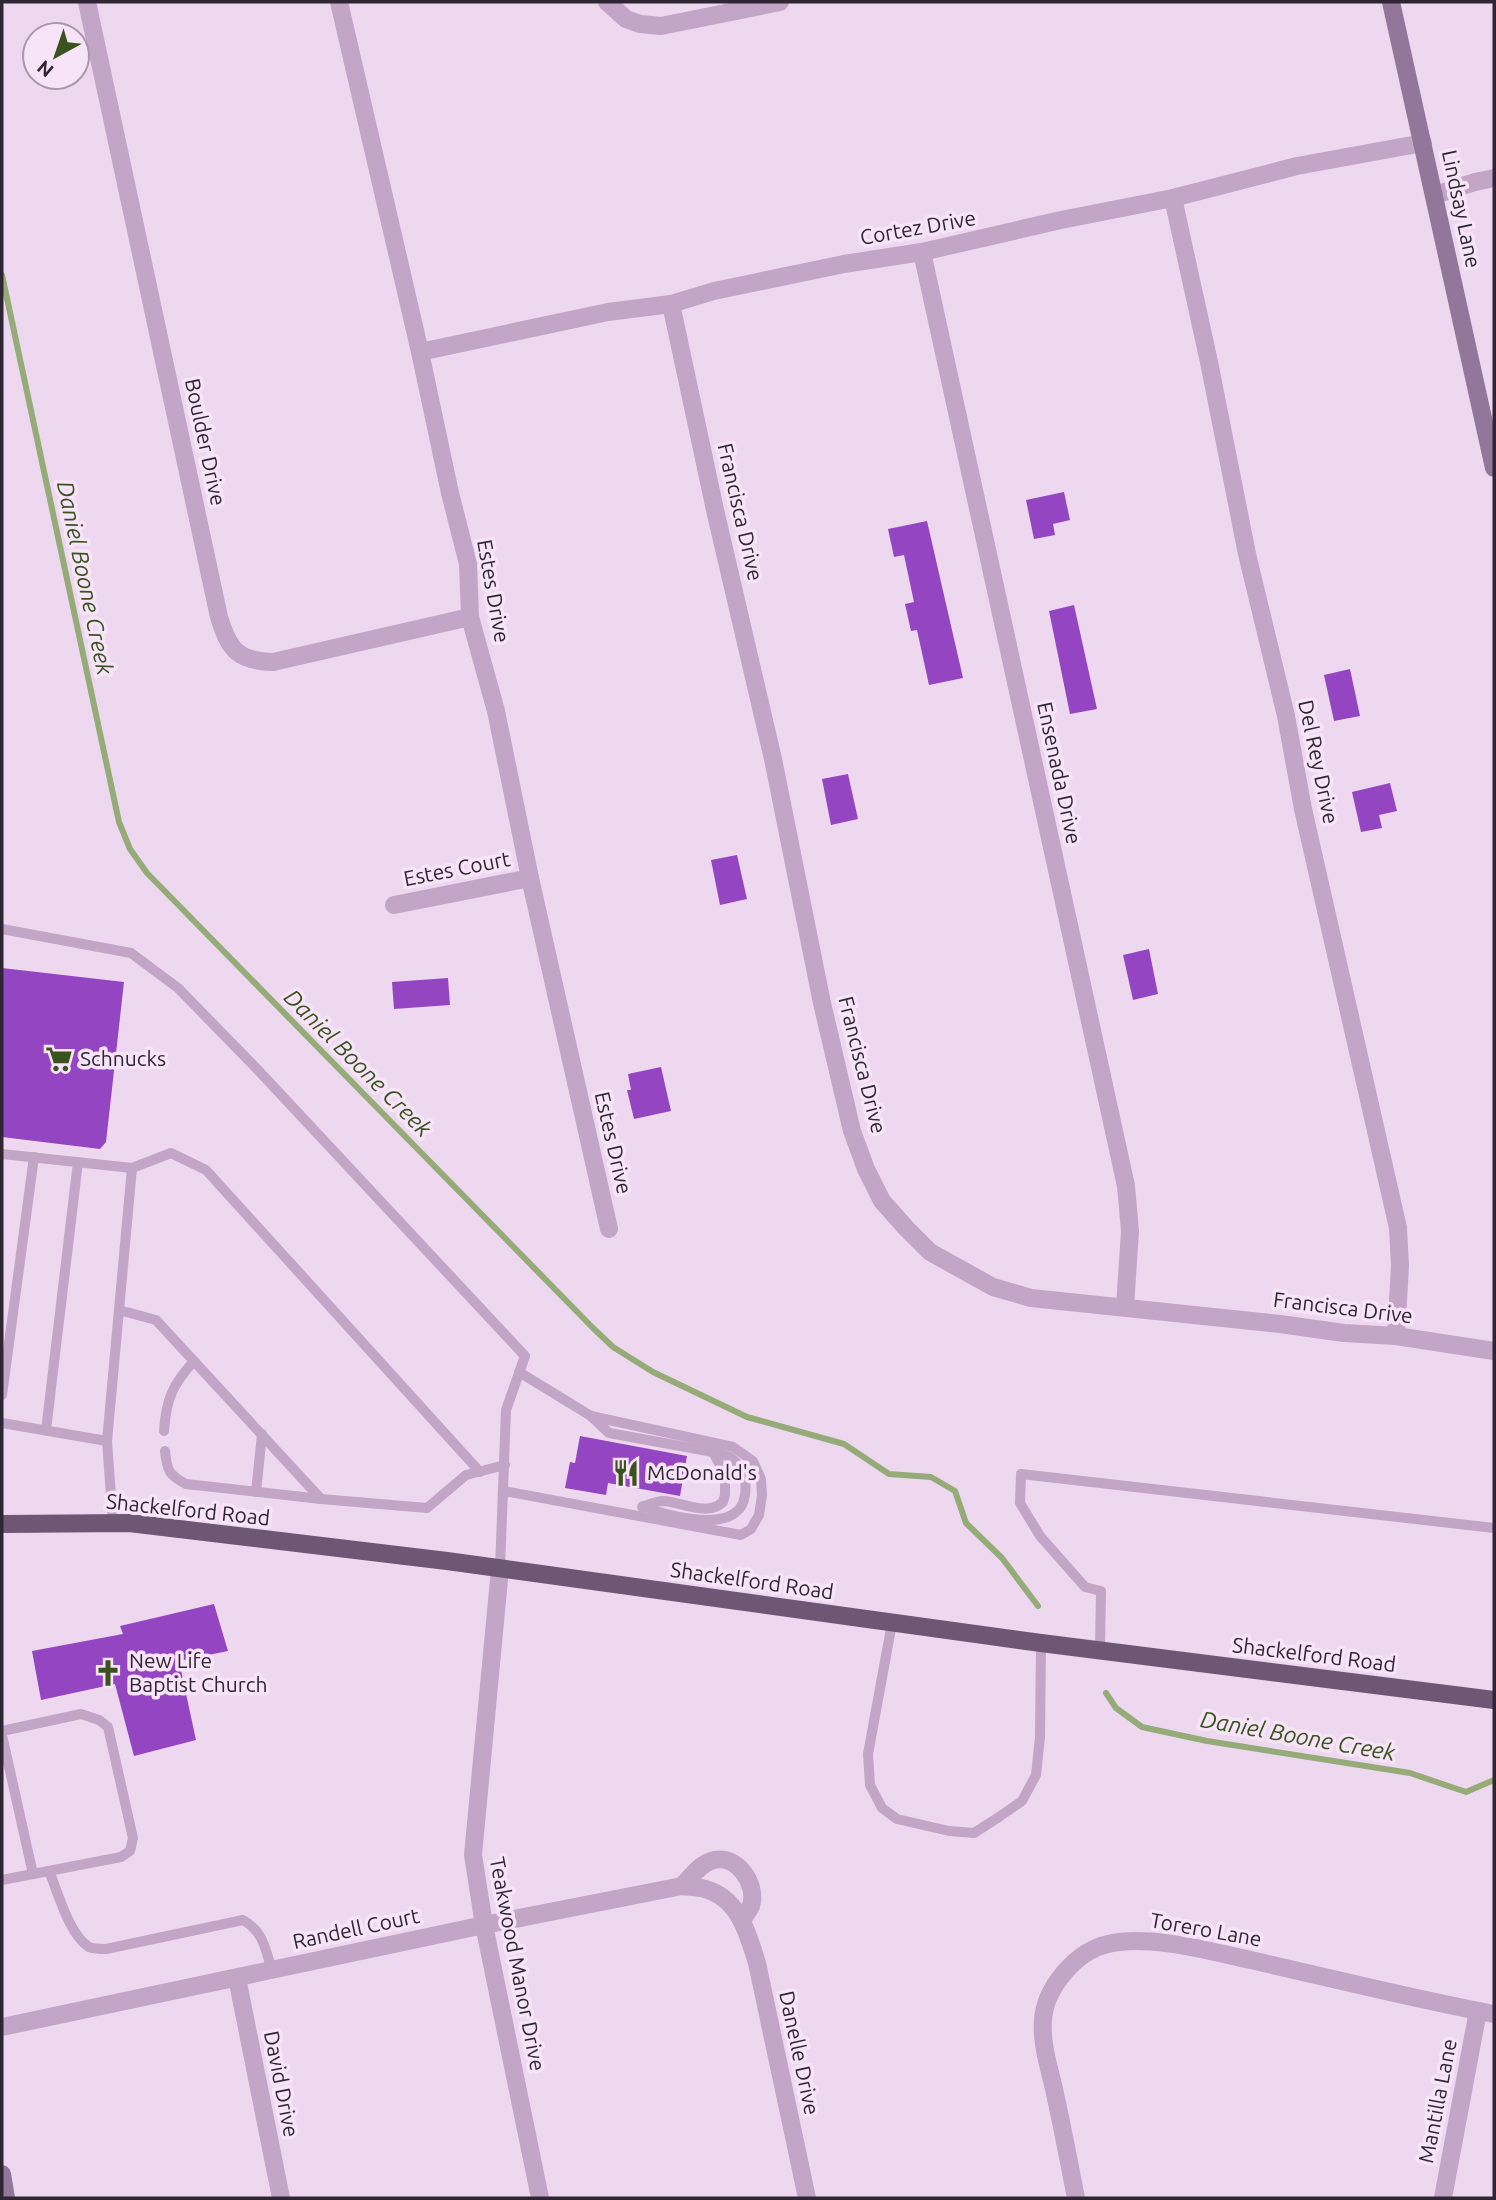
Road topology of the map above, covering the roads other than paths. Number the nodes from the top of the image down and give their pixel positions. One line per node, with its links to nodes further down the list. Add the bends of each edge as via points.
1 (87, 2): 14 (street, Boulder Drive, via 225,636 252,662 273,662)
2 (339, 2): 12 (street, Estes Drive)
3 (607, 2): 4 (street, via 626,19 661,26)
4 (780, 2)
5 (1391, 2): 6 (street, Lindsay Lane)
6 (1423, 143): 8 (street, Lindsay Lane); 9 (street, Cortez Drive, via 1297,166)
7 (1494, 178): 8 (street)
8 (1435, 195): 13 (street, Lindsay Lane)
9 (1173, 198): 10 (street, Cortez Drive); 25 (street, Del Rey Drive, via 1247,554 1398,1228)
10 (922, 252): 11 (street, Cortez Drive, via 844,264); 23 (street, Ensenada Drive, via 1126,1186 1130,1231)
11 (671, 304): 12 (street, Cortez Drive, via 608,312); 23 (street, Francisca Drive, via 773,759 822,1003 852,1131 866,1169 882,1201 906,1229 930,1252 960,1270 993,1287 1031,1298)
12 (420, 352): 14 (street, Estes Drive, via 468,564)
13 (1493, 459)
14 (470, 617): 15 (street, Estes Drive, via 496,711)
15 (530, 878): 16 (street, Estes Court); 22 (street, Estes Drive)
16 (394, 905)
17 (2, 929): 28 (lane, via 131,953 178,988 525,1356)
18 (2, 1154): 19 (lane)
19 (34, 1157): 20 (lane); 29 (lane)
20 (78, 1162): 21 (lane); 32 (lane)
21 (132, 1168): 24 (lane); 39 (lane, via 171,1153 206,1170)
22 (609, 1229)
23 (1125, 1307): 25 (street, Francisca Drive)
24 (119, 1310): 27 (lane, via 156,1320); 35 (lane)
25 (1396, 1336): 26 (street, Francisca Drive)
26 (1494, 1351)
27 (194, 1361): 33 (lane, via 169,1397); 34 (lane)
28 (519, 1372): 30 (lane); 38 (lane, via 506,1410)
29 (2, 1395)
30 (591, 1416): 37 (lane, via 609,1433); 44 (lane, via 733,1447 753,1461 761,1479 759,1515 741,1535)
31 (2, 1423): 32 (lane)
32 (46, 1430): 35 (lane)
33 (164, 1431)
34 (262, 1434): 41 (lane); 42 (lane)
35 (107, 1441): 45 (lane)
36 (165, 1451): 41 (lane, via 166,1468 186,1483)
37 (713, 1452): 43 (lane, via 724,1474 723,1502 714,1508 661,1501); 43 (lane, via 730,1457 743,1472 746,1487 736,1513 706,1520)
38 (505, 1465): 39 (lane); 40 (lane)
39 (480, 1472): 42 (lane, via 466,1475 426,1508)
40 (504, 1491): 44 (lane); 48 (lane)
41 (256, 1492): 42 (lane)
42 (321, 1499)
43 (643, 1506): 44 (lane)
44 (630, 1516)
45 (113, 1523): 46 (main road, Shackelford Road); 48 (main road, Shackelford Road)
46 (2, 1524)
47 (1494, 1528): 51 (lane, via 1021,1474 1020,1503 1040,1536 1085,1587 1101,1591)
48 (500, 1569): 49 (main road, Shackelford Road); 60 (street, Teakwood Manor Drive, via 473,1855)
49 (892, 1623): 50 (main road, Shackelford Road); 50 (lane, via 868,1754 870,1785 883,1808 897,1819 949,1831 974,1833 999,1817 1022,1801 1036,1775)
50 (1041, 1643): 51 (main road, Shackelford Road)
51 (1100, 1650): 52 (main road, Shackelford Road)
52 (1494, 1700)
53 (2, 1733): 54 (lane, via 81,1714 108,1727 133,1838 130,1851 121,1857); 55 (lane)
54 (49, 1871): 55 (lane); 61 (lane, via 71,1925 92,1948 106,1949 243,1920 261,1936)
55 (33, 1874): 56 (lane)
56 (2, 1880)
57 (682, 1886): 58 (street, Randell Court); 59 (street, via 710,1861 721,1859 736,1866 748,1877 752,1892 751,1907); 60 (street, Randell Court)
58 (720, 1895): 59 (street, Danelle Drive)
59 (742, 1920): 69 (street, Danelle Drive, via 757,1963)
60 (484, 1925): 61 (street, Randell Court); 68 (street, Teakwood Manor Drive)
61 (272, 1970): 62 (street, Randell Court)
62 (237, 1978): 64 (street, Randell Court); 67 (street, David Drive)
63 (1486, 2013): 70 (street, Torero Lane, via 1161,1943 1131,1940 1105,1944 1084,1954 1065,1972 1050,1993 1043,2020); 71 (street, Mantilla Lane)
64 (2, 2027)
65 (2, 2174): 66 (street)
66 (6, 2198)
67 (281, 2198)
68 (540, 2198)
69 (807, 2198)
70 (1076, 2198)
71 (1443, 2198)

